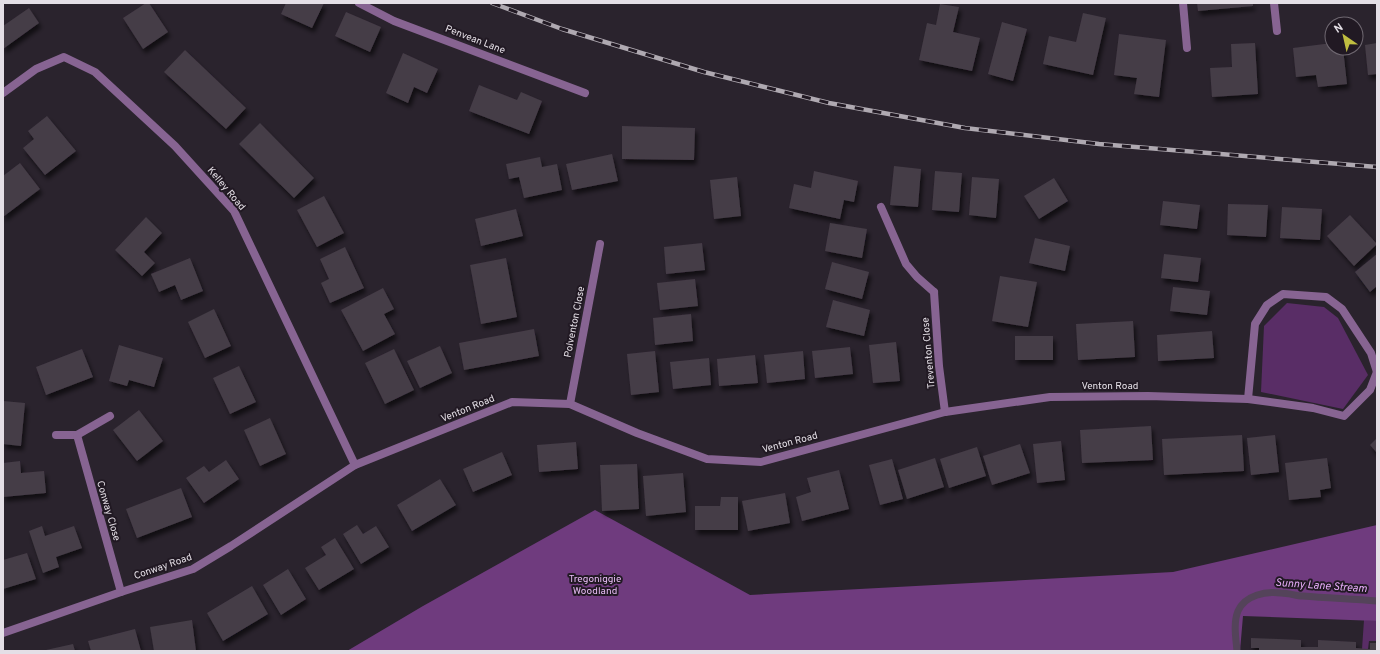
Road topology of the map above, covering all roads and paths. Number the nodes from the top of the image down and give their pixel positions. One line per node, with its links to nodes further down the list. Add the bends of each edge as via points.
1 (359, 3): 7 (street, Penvean Lane, via 394,21)
2 (1183, 3): 5 (street)
3 (1274, 3): 4 (street)
4 (1276, 31)
5 (1187, 48)
6 (3, 93): 17 (street, Kelley Road, via 36,69 64,57 95,72 175,146 234,211)
7 (585, 93)
8 (881, 207): 13 (street, Treventon Close, via 906,264 934,292)
9 (600, 244): 12 (street, Polventon Close)
10 (1377, 372): 11 (street, Venton Road, via 1370,390 1344,416 1314,408); 11 (street, Venton Road, via 1371,353 1342,309 1326,297 1283,294 1267,306 1255,324)
11 (1248, 399): 13 (street, Venton Road, via 1050,397)
12 (570, 404): 13 (street, Venton Road, via 707,459 761,462); 17 (street, Venton Road, via 512,402)
13 (945, 412)
14 (110, 416): 16 (street)
15 (56, 435): 16 (street)
16 (77, 435): 18 (street, Conway Close)
17 (355, 465): 18 (street, Conway Road, via 193,569)
18 (121, 592): 19 (street, Conway Road)
19 (3, 633)

